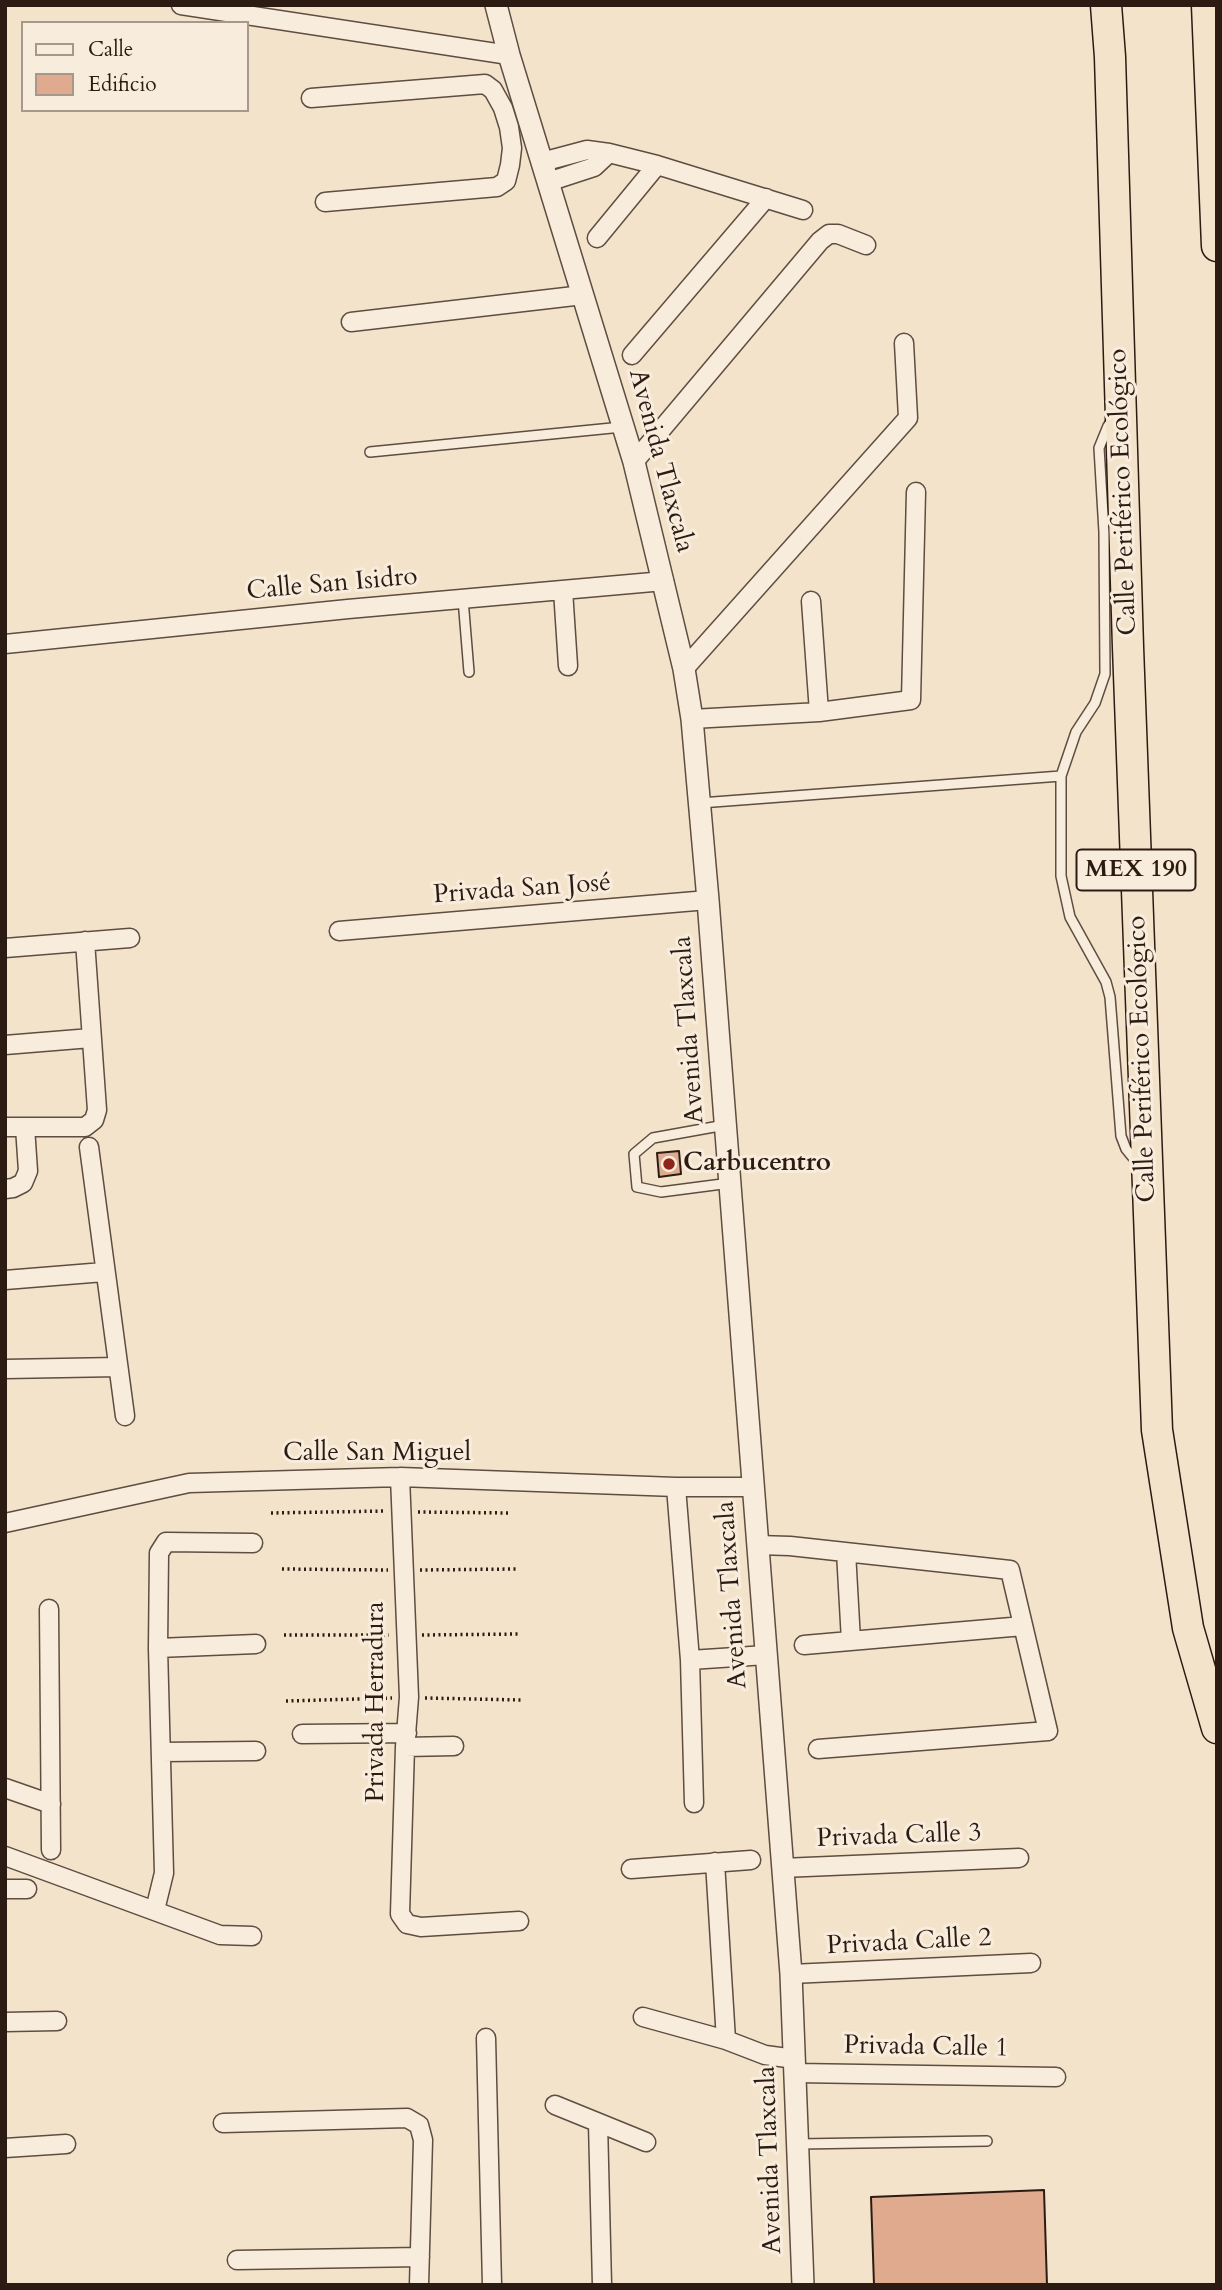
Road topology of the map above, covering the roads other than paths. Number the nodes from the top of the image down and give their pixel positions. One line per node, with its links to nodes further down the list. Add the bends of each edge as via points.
1 (181, 5): 5 (street)
2 (496, 5): 5 (street, Avenida Tlaxcala)
3 (1106, 5): 20 (highway, Calle Periférico Ecológico / MEX 190)
4 (1207, 5): 15 (highway)
5 (509, 55): 7 (street, Avenida Tlaxcala)
6 (310, 98): 7 (street, via 485,84)
7 (521, 135): 9 (street, Avenida Tlaxcala); 11 (street, via 506,181 497,187)
8 (657, 165): 9 (street, via 587,150); 10 (street); 13 (street)
9 (545, 172): 16 (street, Avenida Tlaxcala)
10 (766, 198): 12 (street); 19 (street)
11 (325, 202)
12 (803, 210)
13 (597, 238)
14 (866, 245): 23 (street, via 838,234 820,241)
15 (1217, 246)
16 (583, 295): 17 (street); 21 (street, Avenida Tlaxcala)
17 (351, 322)
18 (904, 343): 30 (street, via 908,418)
19 (632, 355)
20 (1121, 409): 35 (lane, via 1100,448 1105,674 1095,703 1076,732); 48 (highway, Calle Periférico Ecológico / MEX 190)
21 (624, 427): 22 (lane); 23 (street, Avenida Tlaxcala)
22 (370, 452)
23 (640, 454): 25 (street, Avenida Tlaxcala)
24 (916, 492): 33 (street, via 911,700)
25 (664, 581): 26 (street, Calle San Isidro); 30 (street, Avenida Tlaxcala)
26 (563, 590): 27 (street, Calle San Isidro); 31 (street)
27 (463, 599): 29 (street, Calle San Isidro); 32 (lane)
28 (811, 601): 33 (street)
29 (5, 644)
30 (690, 662): 34 (street, Avenida Tlaxcala)
31 (568, 666)
32 (469, 672)
33 (819, 712): 34 (street)
34 (703, 718): 36 (street, Avenida Tlaxcala)
35 (1061, 776): 36 (lane); 48 (lane, via 1061,876 1070,917 1110,997 1121,1136)
36 (700, 803): 37 (street, Avenida Tlaxcala)
37 (708, 900): 38 (street, Privada San José); 44 (street, Avenida Tlaxcala)
38 (339, 930)
39 (130, 938): 40 (street)
40 (85, 941): 41 (street); 42 (street)
41 (5, 948)
42 (91, 1038): 43 (street); 46 (street, via 94,1120 85,1126)
43 (5, 1045)
44 (725, 1125): 49 (street, Avenida Tlaxcala); 49 (lane, via 653,1138 634,1154 637,1187 661,1192)
45 (5, 1127): 46 (street)
46 (25, 1127): 50 (street, via 29,1171 23,1183)
47 (89, 1147): 51 (street)
48 (1148, 1174): 71 (highway, Calle Periférico Ecológico / MEX 190, via 1157,1430 1188,1628)
49 (730, 1183): 58 (street, Avenida Tlaxcala)
50 (5, 1189)
51 (104, 1272): 52 (street); 53 (street)
52 (5, 1280)
53 (118, 1367): 54 (street); 55 (street)
54 (5, 1369)
55 (125, 1416)
56 (400, 1477): 57 (street, Calle San Miguel); 59 (street, Calle San Miguel, via 189,1483); 73 (street, Privada Herradura, via 409,1698)
57 (676, 1487): 58 (street, Calle San Miguel); 70 (street)
58 (753, 1487): 61 (street, Avenida Tlaxcala)
59 (5, 1523)
60 (253, 1543): 68 (street, via 166,1542 162,1546)
61 (757, 1545): 62 (street); 69 (street, Avenida Tlaxcala)
62 (846, 1552): 64 (street, via 1010,1570); 65 (street)
63 (49, 1609): 80 (street)
64 (1023, 1626): 65 (street); 75 (street, via 1048,1731)
65 (851, 1641): 67 (street)
66 (256, 1644): 68 (street)
67 (804, 1645)
68 (158, 1648): 77 (street)
69 (766, 1655): 70 (street); 86 (street, Avenida Tlaxcala)
70 (690, 1660): 79 (street)
71 (1217, 1728)
72 (302, 1734): 73 (street)
73 (406, 1740): 74 (street); 91 (street, Privada Herradura, via 400,1914 407,1924 421,1927)
74 (454, 1746)
75 (818, 1749)
76 (256, 1751): 77 (street)
77 (162, 1752): 90 (street, via 164,1872)
78 (5, 1788): 80 (street)
79 (694, 1803)
80 (51, 1804): 81 (street)
81 (51, 1850)
82 (5, 1856): 90 (street)
83 (1019, 1858): 86 (street, Privada Calle 3)
84 (751, 1860): 85 (street)
85 (715, 1862): 87 (street); 99 (street)
86 (782, 1868): 94 (street, Avenida Tlaxcala)
87 (631, 1869)
88 (5, 1889): 89 (street)
89 (27, 1889)
90 (155, 1910): 92 (street, via 220,1935)
91 (519, 1921)
92 (252, 1936)
93 (1031, 1963): 94 (street, Privada Calle 2)
94 (790, 1975): 100 (street, Avenida Tlaxcala)
95 (643, 2017): 99 (street, Privada Calle 1)
96 (57, 2021): 97 (street)
97 (5, 2022)
98 (486, 2038): 113 (street)
99 (726, 2040): 100 (street, Privada Calle 1)
100 (795, 2066): 101 (street, Privada Calle 1); 108 (street, Avenida Tlaxcala)
101 (1056, 2077)
102 (555, 2105): 104 (street)
103 (223, 2123): 110 (street, via 407,2118 419,2125 424,2140)
104 (598, 2123): 106 (street); 114 (street)
105 (987, 2141): 108 (lane)
106 (646, 2142)
107 (66, 2144): 109 (street)
108 (798, 2144): 115 (street, Avenida Tlaxcala)
109 (5, 2148)
110 (420, 2257): 111 (street); 112 (street)
111 (237, 2260)
112 (419, 2285)
113 (492, 2285)
114 (602, 2285)
115 (803, 2285)

